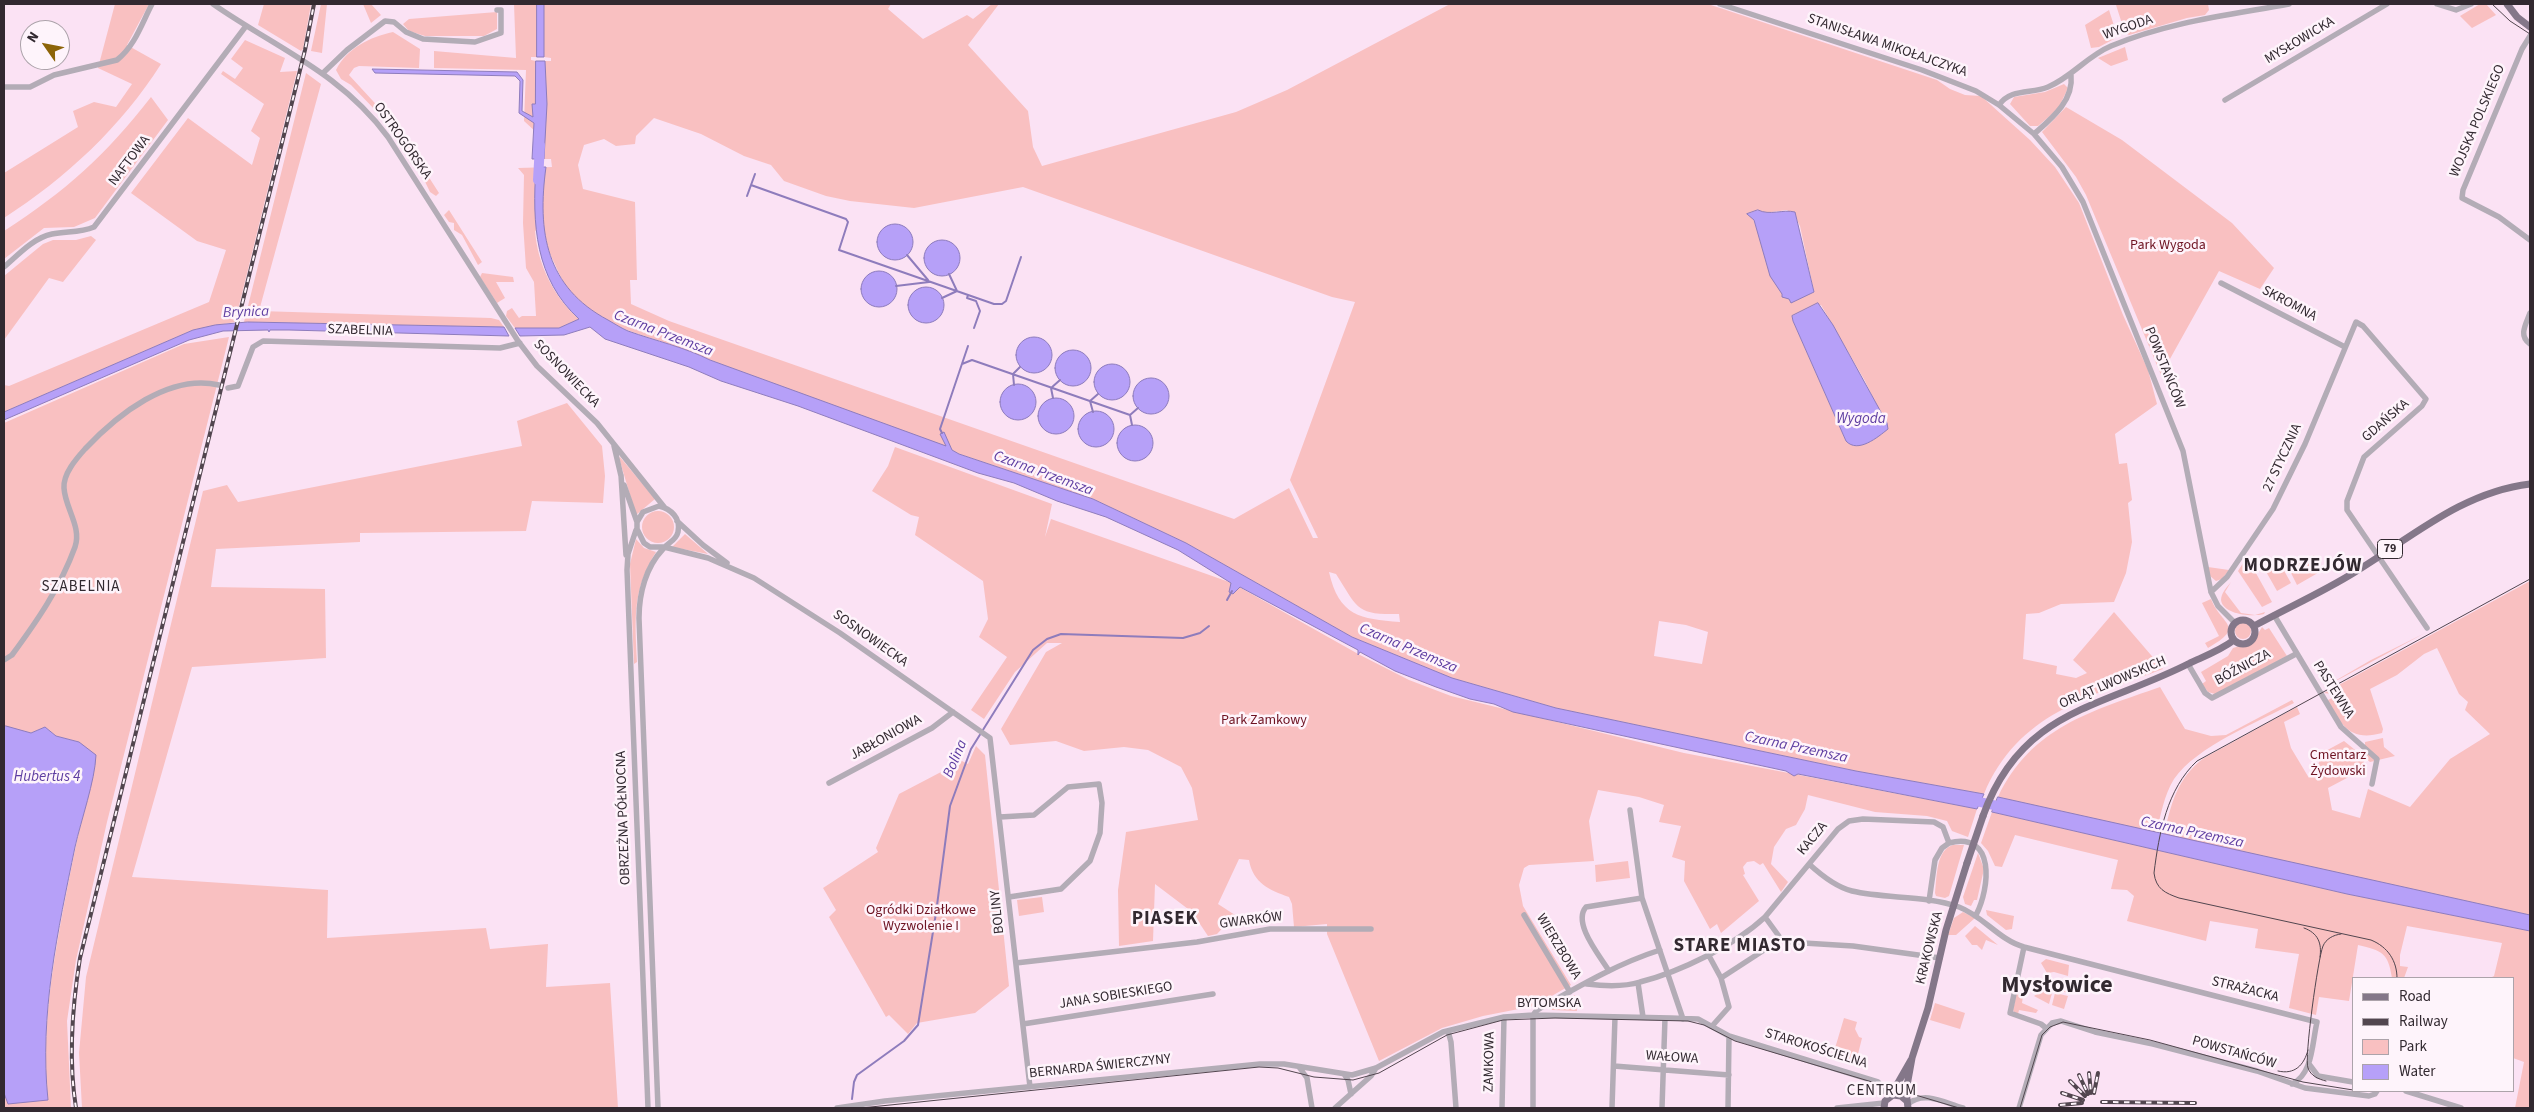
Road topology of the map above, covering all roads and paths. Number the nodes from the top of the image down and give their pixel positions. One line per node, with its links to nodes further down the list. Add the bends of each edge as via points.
1 (152, 4): 15 (street, via 129,48 117,60 54,75 30,87)
2 (212, 4): 10 (street, OSTROGÓRSKA)
3 (1720, 4): 17 (street, STANISŁAWA MIKOŁAJCZYKA, via 1949,79)
4 (2288, 4): 14 (street, WYGODA, via 2186,22 2123,42 2093,55)
5 (2387, 4): 16 (street, MYSŁOWICKA)
6 (2437, 4): 7 (street, via 2456,10)
7 (2471, 4)
8 (2507, 4): 11 (main road)
9 (497, 10): 13 (street, via 501,10 501,32 475,42 423,40 415,38 394,22 385,21)
10 (246, 26): 13 (street, OSTROGÓRSKA); 20 (street, NAFTOWA, via 94,227 42,237)
11 (2530, 27)
12 (2530, 36): 19 (street, WOJSKA POLSKIEGO, via 2505,87 2462,198 2499,217)
13 (323, 72): 24 (street, OSTROGÓRSKA, via 353,96 388,137)
14 (2072, 75): 17 (street, WYGODA, via 2046,88 2011,94); 18 (street, via 2064,104)
15 (4, 87)
16 (2225, 100)
17 (2000, 105): 18 (street, STANISŁAWA MIKOŁAJCZYKA)
18 (2034, 134): 39 (street, POWSTAŃCÓW, via 2062,167 2083,202 2176,430 2191,484)
19 (2530, 240)
20 (4, 267)
21 (2221, 283): 26 (street, SKROMNA)
22 (2530, 312): 25 (street, via 2523,332)
23 (2356, 322): 26 (street, 27 STYCZNIA); 36 (street, GDAŃSKA, via 2426,399 2364,457 2347,501 2347,510)
24 (519, 342): 28 (street, SZABELNIA, via 500,348 263,341 252,347 238,386); 29 (street, SOSNOWIECKA, via 537,366 597,423)
25 (2530, 344)
26 (2345, 347): 39 (street, 27 STYCZNIA, via 2305,444 2273,509 2227,577)
27 (219, 385): 46 (street, via 196,382 162,392 103,430 72,465 64,488 76,530 76,545 49,604 12,655)
28 (228, 388)
29 (614, 444): 30 (street, SOSNOWIECKA); 32 (street, SOSNOWIECKA)
30 (621, 475): 34 (street, SOSNOWIECKA); 38 (street)
31 (2530, 484): 36 (main road, 79, via 2493,491 2468,502 2432,521)
32 (665, 508): 33 (street, SOSNOWIECKA); 34 (street, via 648,509)
33 (677, 521): 35 (street, via 676,537); 37 (street, SOSNOWIECKA)
34 (637, 526): 35 (street, SOSNOWIECKA, via 644,544); 38 (street, OBRZEŻNA PÓŁNOCNA, via 628,554)
35 (664, 547): 37 (street, SOSNOWIECKA); 48 (street, OBRZEŻNA PÓŁNOCNA, via 646,578 639,601)
36 (2378, 557): 40 (main road, 79); 43 (street, GDAŃSKA)
37 (735, 568): 50 (street, SOSNOWIECKA, via 840,633)
38 (627, 570): 49 (street, OBRZEŻNA PÓŁNOCNA)
39 (2211, 592): 41 (street, POWSTAŃCÓW, via 2218,606)
40 (2274, 615): 42 (main road, 79); 45 (street)
41 (2235, 623): 42 (main road, via 2245,620); 44 (main road, via 2231,631)
42 (2254, 626): 44 (main road, 79, via 2255,634 2248,642)
43 (2427, 628)
44 (2234, 640): 47 (main road, ORLĄT LWOWSKICH / 79)
45 (2296, 654): 47 (street, BÓŹNICZA, via 2212,698 2205,693); 53 (street, PASTEWNA, via 2341,728 2377,759)
46 (4, 660)
47 (2188, 664): 55 (main road, ORLĄT LWOWSKICH / 79, via 2063,717 2034,737 2008,766)
48 (643, 710): 49 (street); 63 (street, OBRZEŻNA PÓŁNOCNA)
49 (632, 711): 64 (street, OBRZEŻNA PÓŁNOCNA)
50 (953, 712): 51 (street, SOSNOWIECKA); 52 (street, JABŁONIOWA, via 932,728)
51 (987, 735): 56 (street, BOLINY, via 991,742)
52 (829, 783)
53 (2372, 784)
54 (1630, 810): 60 (street)
55 (1983, 816): 62 (main road, KRAKOWSKA / 79, bridge)
56 (1000, 817): 59 (street, BOLINY); 59 (street, via 1034,815 1068,787 1099,784 1102,803 1100,833 1090,861 1061,889)
57 (1949, 843): 58 (street, KACZA, via 1944,828 1934,822 1874,818 1849,821); 61 (street, via 1935,860); 66 (street, via 1971,844 1983,854 1987,865)
58 (1809, 864): 61 (street, via 1823,876 1852,891); 67 (street, KACZA)
59 (1009, 897): 74 (street, BOLINY)
60 (1642, 898): 71 (street); 75 (street, via 1586,907 1582,912 1581,925)
61 (1929, 901): 62 (street)
62 (1954, 906): 66 (street); 73 (main road, KRAKOWSKA / 79)
63 (650, 914): 64 (street); 113 (street, OBRZEŻNA PÓŁNOCNA)
64 (640, 915): 112 (street, OBRZEŻNA PÓŁNOCNA)
65 (1524, 915): 80 (street, WIERZBOWA)
66 (1976, 915): 70 (street, via 2013,944)
67 (1765, 917): 69 (street); 72 (street, KACZA)
68 (1371, 929): 74 (street, GWARKÓW, via 1270,929 1204,941)
69 (1780, 939): 73 (street); 77 (street)
70 (2024, 947): 90 (street, via 2010,1013); 94 (street, STRAŻACKA, via 2317,1022)
71 (1660, 950): 75 (street); 76 (street)
72 (1708, 954): 76 (street, KACZA); 77 (street)
73 (1940, 958): 93 (main road, KRAKOWSKA / 79)
74 (1016, 963): 88 (street, BOLINY)
75 (1609, 971): 79 (street)
76 (1668, 972): 78 (street, KACZA); 87 (street)
77 (1721, 978): 89 (street, via 1729,1007)
78 (1638, 983): 79 (street, KACZA); 85 (street)
79 (1587, 984): 80 (street)
80 (1570, 992): 82 (street, via 1536,1010)
81 (1213, 994): 88 (street, JANA SOBIESKIEGO)
82 (1533, 1015): 83 (street, BYTOMSKA); 84 (street, BYTOMSKA); 119 (street)
83 (1504, 1017): 91 (street, BYTOMSKA); 118 (street, ZAMKOWA)
84 (1616, 1017): 85 (street, BYTOMSKA); 95 (street)
85 (1643, 1017): 86 (street, BYTOMSKA)
86 (1665, 1018): 87 (street, BYTOMSKA); 99 (street)
87 (1683, 1018): 89 (street, BYTOMSKA, via 1698,1019)
88 (1023, 1024): 105 (street, BOLINY)
89 (1713, 1026): 92 (street, BYTOMSKA)
90 (2046, 1028): 104 (street, POWSTAŃCÓW, via 2061,1021 2257,1071); 125 (street, via 2039,1040)
91 (1448, 1031): 97 (street, BYTOMSKA); 117 (street)
92 (1730, 1036): 101 (street); 109 (street, STAROKOŚCIELNA, via 1878,1082)
93 (1912, 1058): 109 (main road, KRAKOWSKA / 79); 110 (main road, KRAKOWSKA / 79, via 1906,1091)
94 (2308, 1062): 103 (street, via 2318,1076); 104 (street, STRAŻACKA, via 2304,1075)
95 (1614, 1066): 99 (street, WAŁOWA); 120 (street)
96 (1299, 1067): 98 (street, BERNARDA ŚWIERCZYNY); 102 (street); 105 (street, BERNARDA ŚWIERCZYNY, via 1260,1064)
97 (1376, 1068): 100 (street, BYTOMSKA, via 1360,1074); 108 (street, BYTOMSKA)
98 (1316, 1069): 100 (street, BERNARDA ŚWIERCZYNY); 102 (street)
99 (1663, 1071): 101 (street, WAŁOWA); 121 (street)
100 (1344, 1074): 108 (street)
101 (1728, 1075): 122 (street)
102 (1308, 1078): 115 (street)
103 (2352, 1082)
104 (2292, 1084): 106 (street, POWSTAŃCÓW, via 2369,1096)
105 (1030, 1087): 114 (street, BERNARDA ŚWIERCZYNY)
106 (2376, 1092)
107 (2409, 1092): 126 (street)
108 (1351, 1094): 116 (street, BYTOMSKA)
109 (1890, 1096): 110 (main road, via 1901,1096); 111 (main road, 79)
110 (1908, 1104): 124 (street, via 1926,1097)
111 (1884, 1106): 123 (street)
112 (648, 1108)
113 (658, 1108)
114 (837, 1108)
115 (1312, 1108)
116 (1336, 1108)
117 (1456, 1108)
118 (1502, 1108)
119 (1533, 1108)
120 (1612, 1108)
121 (1662, 1108)
122 (1728, 1108)
123 (1837, 1108)
124 (1963, 1108)
125 (2019, 1108)
126 (2461, 1108)

